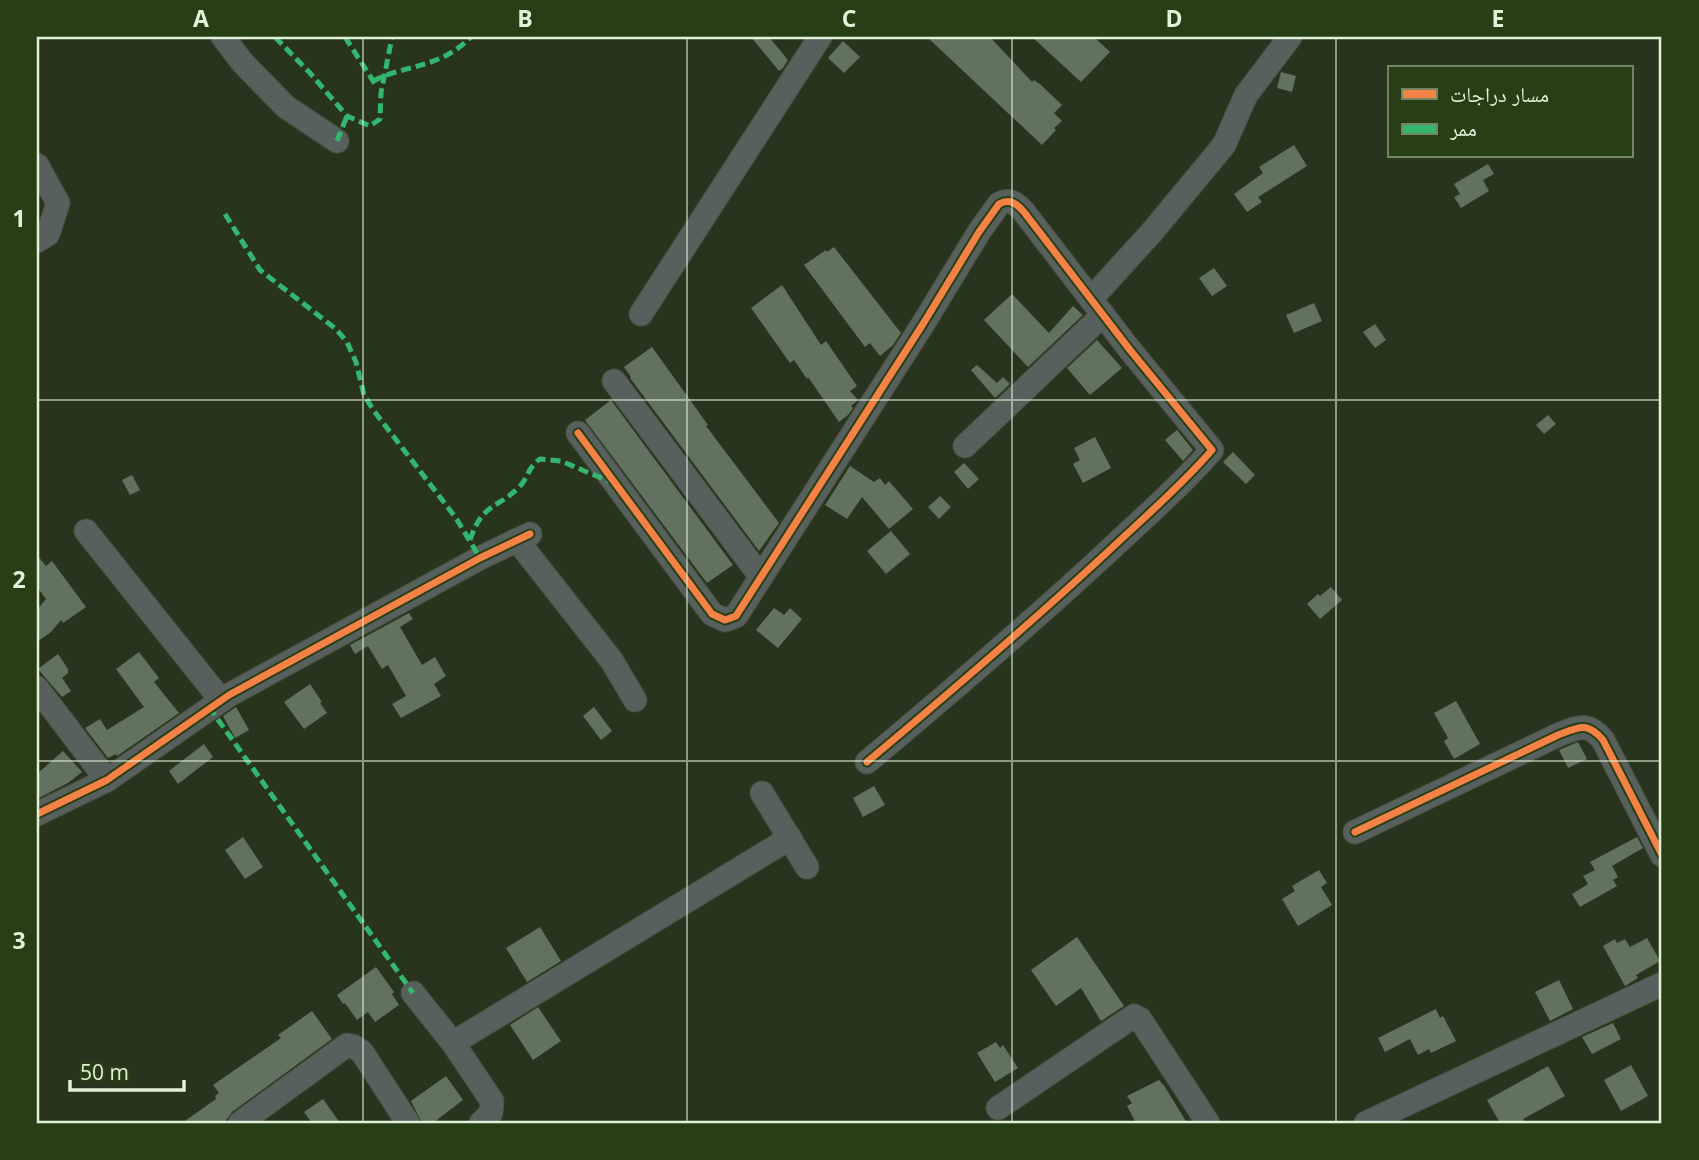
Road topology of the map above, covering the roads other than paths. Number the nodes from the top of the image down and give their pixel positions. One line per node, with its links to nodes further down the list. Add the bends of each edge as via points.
1 (223, 37): 4 (street, via 286,107)
2 (820, 37): 8 (street)
3 (1290, 37): 7 (street, via 1246,94 1224,145)
4 (337, 141)
5 (37, 165): 6 (street, via 58,203 48,234)
6 (37, 241)
7 (1097, 307): 11 (street); 13 (street, via 1019,206 999,204); 17 (street, via 1212,450 1080,577)
8 (641, 314)
9 (614, 381): 13 (street)
10 (578, 433): 13 (street, via 712,614 725,620 736,616)
11 (965, 446)
12 (86, 531): 15 (street)
13 (761, 577)
14 (41, 700): 18 (street)
15 (221, 700): 16 (street, via 524,537); 18 (street)
16 (635, 700)
17 (867, 762)
18 (107, 780): 20 (street)
19 (762, 793): 22 (street)
20 (37, 814)
21 (1356, 832): 23 (street, via 1585,726 1603,740)
22 (790, 838): 24 (street); 27 (street)
23 (1662, 855)
24 (807, 867)
25 (1662, 984): 33 (street)
26 (413, 993): 27 (street)
27 (453, 1043): 31 (street, via 492,1101 491,1113)
28 (998, 1108): 32 (street, via 1134,1016)
29 (240, 1123): 30 (street, via 347,1045 362,1052)
30 (408, 1123)
31 (481, 1123)
32 (1208, 1123)
33 (1366, 1123)

